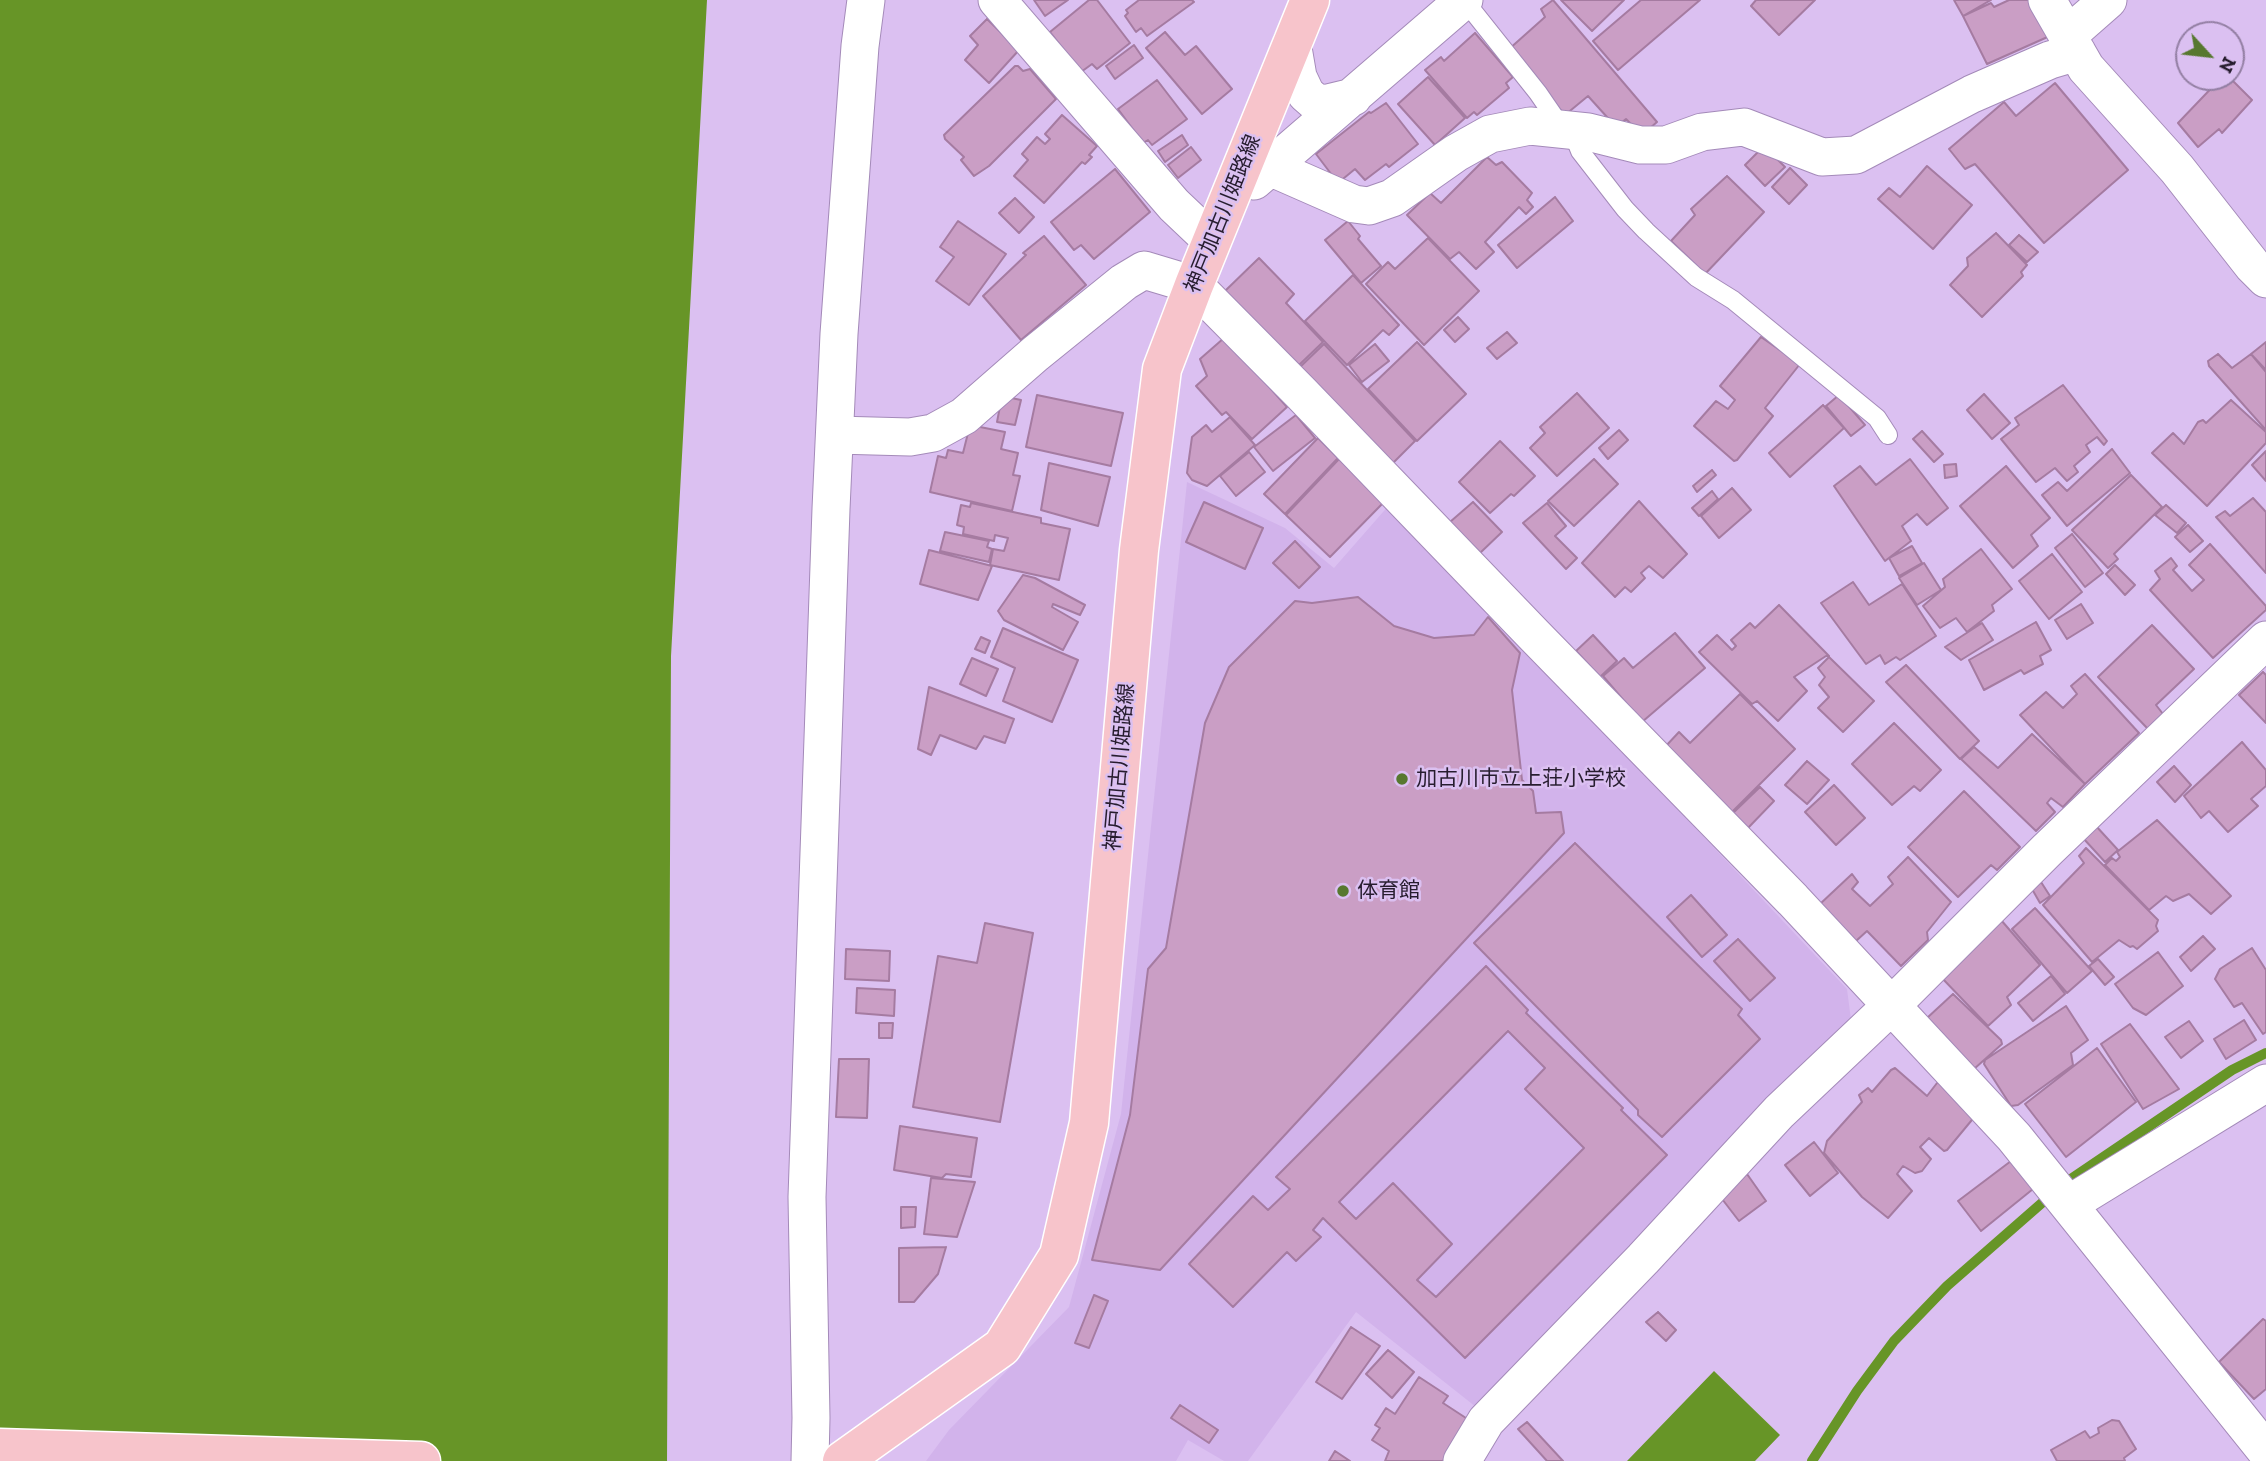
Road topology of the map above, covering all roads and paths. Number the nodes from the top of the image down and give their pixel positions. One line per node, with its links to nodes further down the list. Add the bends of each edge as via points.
1 (866, 0): 16 (street, via 839,334)
2 (997, 0): 13 (street, via 1174,205)
3 (1310, 0): 7 (main road, 神戸加古川姫路線)
4 (1464, 0): 9 (street); 10 (lane)
5 (2047, 0): 8 (street)
6 (2108, 0): 8 (street)
7 (1292, 43): 9 (street, via 1298,77 1314,101 1324,104); 12 (main road, 神戸加古川姫路線)
8 (2072, 44): 10 (street, via 2050,60 1972,94 1856,155 1822,157 1744,127 1702,132 1666,145 1640,145); 14 (street, via 2085,68 2177,169)
9 (1353, 97): 11 (street)
10 (1567, 130): 11 (street, via 1530,126 1490,134 1392,198 1369,206 1353,204); 17 (lane, via 1646,231 1696,276 1733,300 1877,418)
11 (1272, 168): 12 (street)
12 (1228, 201): 13 (main road, 神戸加古川姫路線)
13 (1212, 241): 15 (main road, 神戸加古川姫路線)
14 (2266, 279)
15 (1194, 285): 16 (street, via 1144,270 1034,354 964,416 933,433 910,437); 19 (street); 26 (main road, 神戸加古川姫路線, via 1162,369 1139,550 1089,1122 1059,1255 1002,1347)
16 (836, 435): 25 (street, via 807,1197)
17 (1888, 435)
18 (2266, 640): 19 (street)
19 (1892, 1005): 21 (street); 27 (street, via 1779,1112 1486,1421)
20 (2266, 1083): 21 (street)
21 (2069, 1204): 23 (street)
22 (0, 1448): 24 (main road)
23 (2266, 1451)
24 (421, 1461)
25 (810, 1461)
26 (842, 1461)
27 (1462, 1461)

